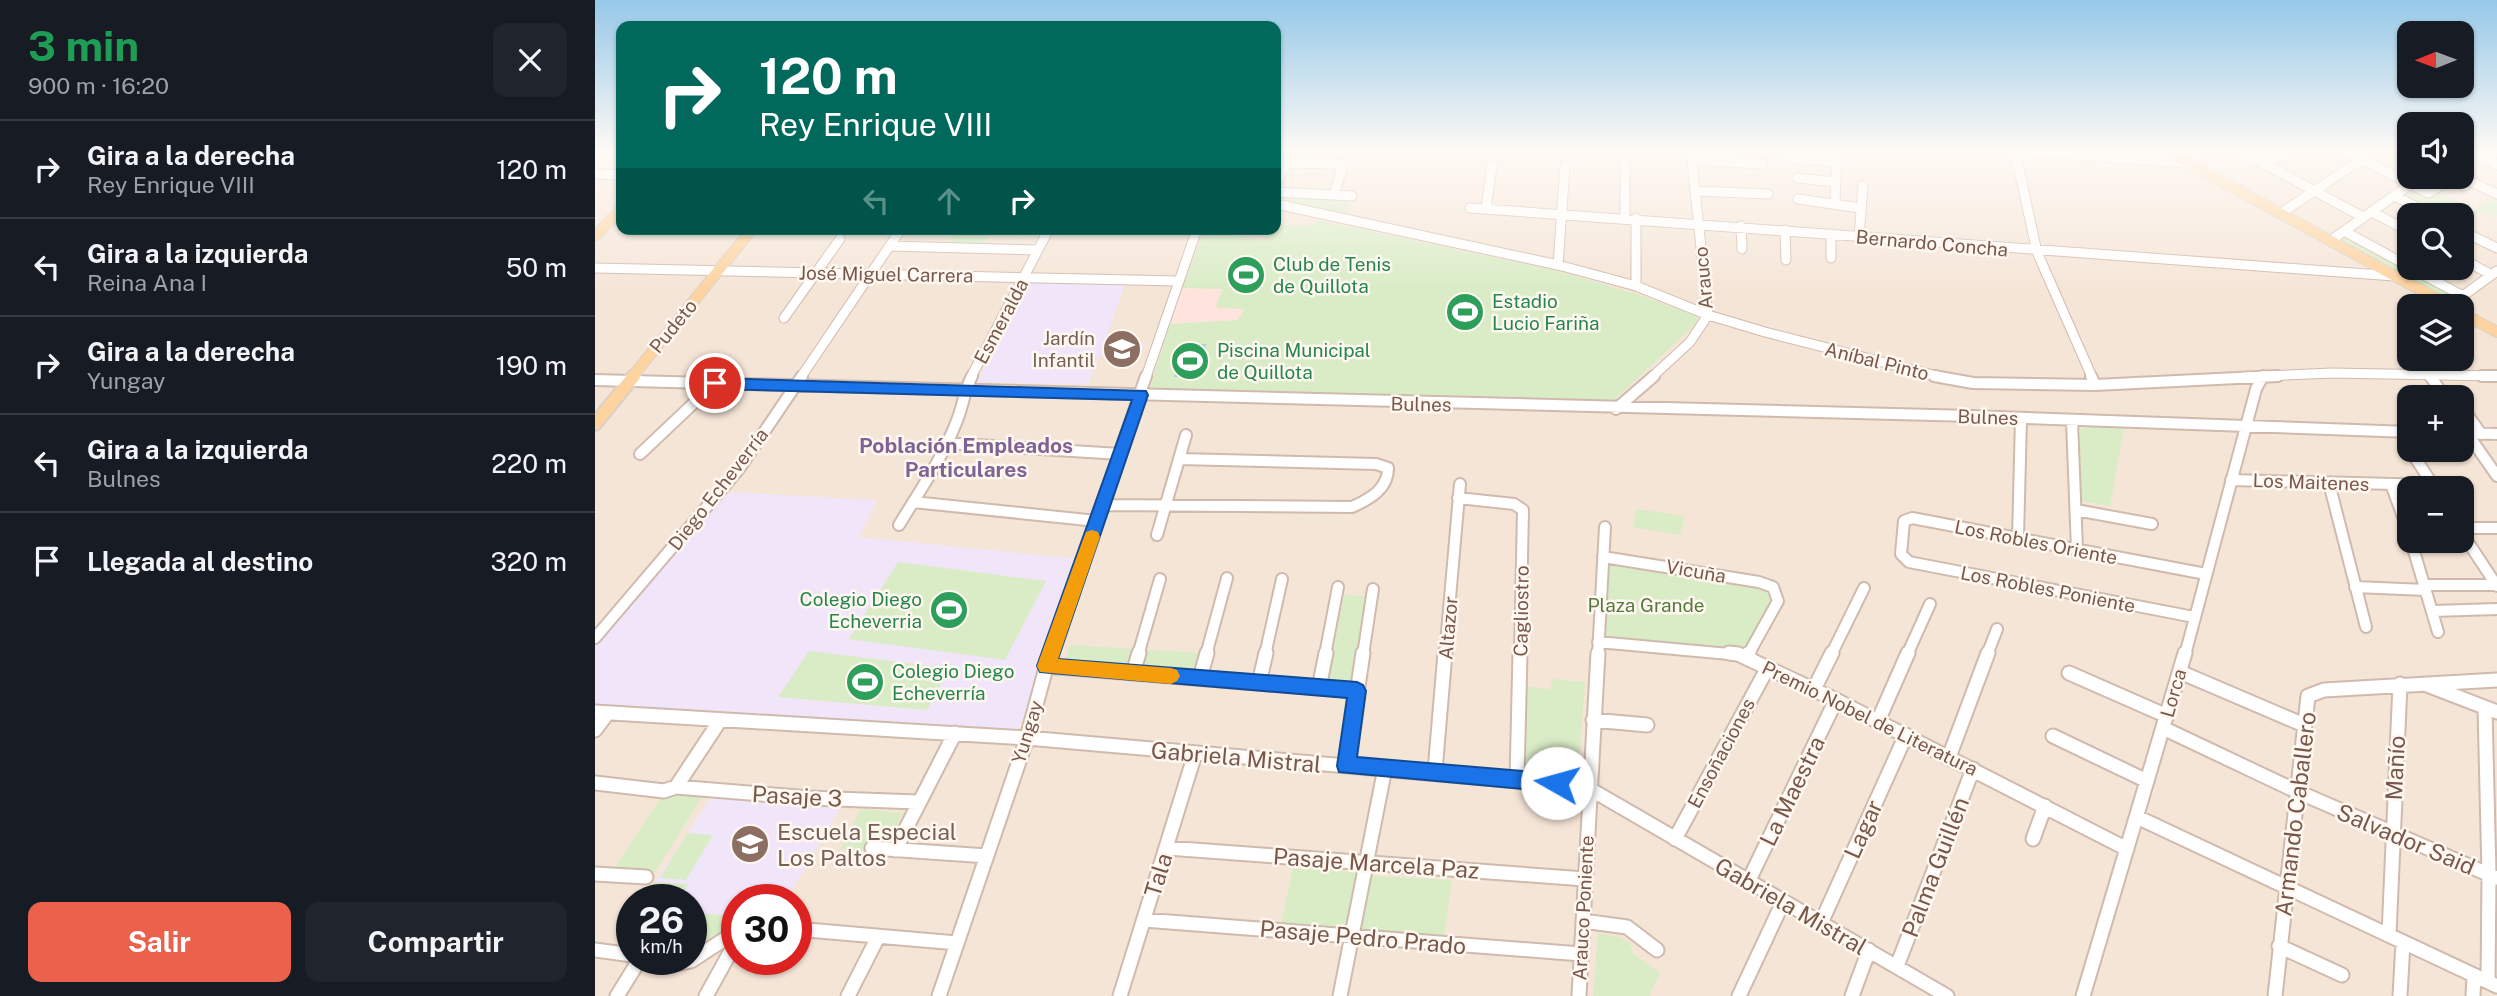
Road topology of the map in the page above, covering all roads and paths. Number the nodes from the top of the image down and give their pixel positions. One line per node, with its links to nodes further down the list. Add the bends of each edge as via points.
1 (1488, 197): 17 (street)
2 (1562, 197): 18 (street)
3 (1625, 197): 22 (street)
4 (1696, 197): 24 (street, Arauco)
5 (1835, 197): 13 (street)
6 (1861, 197): 16 (street)
7 (2025, 197): 43 (street)
8 (2250, 197): 20 (main road)
9 (2304, 197): 20 (street)
10 (2328, 197): 21 (street)
11 (2393, 197): 21 (street)
12 (1798, 199): 13 (street)
13 (1835, 204): 16 (street)
14 (1281, 205): 48 (street, Aníbal Pinto)
15 (1469, 208): 17 (street, Bernardo Concha)
16 (1860, 208): 35 (street)
17 (1486, 209): 18 (street, Bernardo Concha)
18 (1561, 213): 22 (street, Bernardo Concha); 48 (street)
19 (616, 214): 34 (main road)
20 (2280, 214): 38 (main road)
21 (2367, 215): 26 (street); 28 (street)
22 (1625, 218): 23 (street, Bernardo Concha)
23 (1636, 218): 24 (street, Bernardo Concha); 58 (street)
24 (1698, 224): 25 (street, Bernardo Concha); 62 (street, Arauco)
25 (1741, 226): 27 (street, Bernardo Concha); 41 (street)
26 (2397, 227)
27 (1785, 230): 29 (street, Bernardo Concha); 46 (street)
28 (2344, 231): 38 (street); 45 (street)
29 (1831, 234): 35 (street, Bernardo Concha); 44 (street)
30 (747, 235): 50 (main road, Pudeto)
31 (897, 235): 39 (street, Diego Echeverría)
32 (1046, 235): 42 (street, Esmeralda)
33 (1195, 235): 57 (street, Yungay)
34 (595, 236)
35 (1859, 237): 43 (street, Bernardo Concha)
36 (2474, 237): 40 (street)
37 (840, 239): 51 (street)
38 (2330, 241): 54 (main road)
39 (890, 246): 42 (street); 53 (street, Diego Echeverría)
40 (2497, 248)
41 (1742, 249)
42 (1038, 250): 55 (street, Esmeralda)
43 (2037, 252): 54 (street, Bernardo Concha); 73 (street)
44 (1831, 258)
45 (2397, 259)
46 (1786, 260)
47 (2474, 264): 52 (street)
48 (1558, 265): 58 (street, Aníbal Pinto)
49 (595, 268): 50 (street, José Miguel Carrera)
50 (719, 270): 51 (street, José Miguel Carrera); 71 (main road, Pudeto)
51 (816, 273): 53 (street, José Miguel Carrera); 63 (street)
52 (2494, 273): 61 (street)
53 (871, 274): 55 (street, José Miguel Carrera); 75 (street, Diego Echeverría)
54 (2394, 276): 59 (main road)
55 (1024, 277): 57 (street, José Miguel Carrera); 77 (street, Esmeralda)
56 (2434, 280): 60 (street)
57 (1178, 281): 78 (street, Yungay)
58 (1636, 286): 62 (street, Aníbal Pinto)
59 (2427, 294)
60 (2459, 294)
61 (2466, 294)
62 (1708, 315): 73 (street, Aníbal Pinto, via 1973,383); 79 (street, Arauco, via 1683,348)
63 (785, 318)
64 (2474, 320): 65 (main road)
65 (2497, 332)
66 (2430, 375): 67 (street, Aníbal Pinto); 68 (street, Aníbal Pinto); 74 (street)
67 (2263, 376): 69 (street, Aníbal Pinto); 76 (street, Lorca)
68 (2497, 376)
69 (2242, 377): 73 (street, Aníbal Pinto); 76 (street)
70 (595, 380): 71 (street, Bulnes)
71 (630, 380): 72 (street, Bulnes); 82 (main road, Pudeto)
72 (715, 383): 75 (street, Bulnes); 92 (street)
73 (2095, 385)
74 (2437, 385)
75 (796, 386): 77 (street, Bulnes); 137 (street, Diego Echeverría, via 739,469)
76 (2256, 388): 84 (street, Lorca)
77 (964, 390): 78 (street, Bulnes); 90 (street, Esmeralda, via 963,411)
78 (1141, 395): 79 (street, Bulnes); 93 (street, Yungay)
79 (1616, 409): 80 (street, Bulnes)
80 (2021, 418): 81 (street, Bulnes); 114 (street)
81 (2072, 421): 84 (street, Bulnes); 106 (street)
82 (595, 424)
83 (2474, 424): 87 (street)
84 (2247, 426): 85 (street, Bulnes); 96 (street, Lorca)
85 (2397, 432)
86 (2474, 434): 87 (street)
87 (2481, 434): 88 (street)
88 (2497, 434)
89 (1186, 435): 94 (street)
90 (946, 443): 93 (street); 103 (street, Esmeralda)
91 (2474, 445): 95 (street)
92 (640, 454)
93 (1120, 454): 104 (street, Yungay)
94 (1179, 459): 105 (street); 105 (street, via 1376,464 1388,468 1389,475 1365,502 1352,507)
95 (2497, 477)
96 (2231, 480): 97 (street, Los Maitenes); 120 (street, Lorca)
97 (2329, 483): 99 (street, Los Maitenes); 126 (street)
98 (1460, 484): 102 (street, Altazor)
99 (2391, 484): 100 (street, Los Maitenes); 101 (street)
100 (2397, 484)
101 (2397, 495)
102 (1458, 498): 172 (street, Altazor); 173 (street, Cagliostro, via 1514,504 1523,510)
103 (913, 502): 107 (street); 109 (street, Esmeralda)
104 (1103, 505): 105 (street); 107 (street, Yungay)
105 (1165, 505): 113 (street)
106 (2076, 510): 108 (street); 115 (street)
107 (1097, 521): 140 (street, Yungay)
108 (2153, 524)
109 (899, 525)
110 (1605, 527): 118 (street, Arauco Poniente)
111 (2497, 528): 112 (street)
112 (2474, 529)
113 (1157, 535)
114 (2018, 538): 115 (street, Los Robles Oriente); 119 (street, Los Robles Oriente, via 1909,519 1902,526)
115 (2077, 549): 120 (street, Los Robles Oriente)
116 (2474, 550): 124 (street)
117 (2415, 553): 128 (street)
118 (1603, 557): 138 (street, Arauco Poniente); 139 (street, Vicuña, via 1773,587 1777,601)
119 (1903, 558): 133 (street, Los Robles Poniente)
120 (2206, 573): 133 (street, Lorca)
121 (1227, 578): 145 (street)
122 (1160, 579): 143 (street)
123 (1282, 579): 147 (street)
124 (2496, 586): 128 (street)
125 (1338, 587): 150 (street)
126 (2355, 587): 128 (street); 134 (street)
127 (1864, 588): 151 (street)
128 (2425, 588): 132 (street)
129 (1373, 589): 152 (street)
130 (1930, 604): 157 (street)
131 (2497, 609): 132 (street)
132 (2433, 611): 136 (street)
133 (2194, 617): 142 (street, Lorca)
134 (2366, 627)
135 (1997, 629): 168 (street)
136 (2438, 632)
137 (595, 638)
138 (1598, 642): 139 (street, Premio Nobel de Literatura); 156 (street, Arauco Poniente)
139 (1747, 657): 141 (street, Premio Nobel de Literatura)
140 (1046, 666): 143 (street); 166 (street, Yungay)
141 (1768, 667): 151 (street, Premio Nobel de Literatura); 184 (street, Ensoñaciones)
142 (2180, 672): 159 (street, Lorca); 161 (street)
143 (1133, 673): 145 (street)
144 (2069, 673): 159 (street, Salvador Said)
145 (1200, 678): 147 (street)
146 (2497, 680): 148 (street, Armando Caballero)
147 (1259, 683): 150 (street)
148 (2421, 683): 149 (street, Armando Caballero); 154 (street)
149 (2400, 684): 161 (street, Armando Caballero, via 2312,692); 183 (street, Mañío)
150 (1319, 688): 152 (street)
151 (1814, 689): 153 (street, Premio Nobel de Literatura)
152 (1357, 691): 169 (street)
153 (1836, 699): 157 (street, Premio Nobel de Literatura); 196 (street, La Maestra)
154 (2491, 710): 193 (street)
155 (601, 713): 158 (street, Gabriela Mistral); 162 (street)
156 (1593, 720): 160 (street); 177 (street, Arauco Poniente)
157 (1878, 721): 164 (street, Premio Nobel de Literatura)
158 (719, 722): 163 (street, Gabriela Mistral); 176 (street)
159 (2165, 722): 174 (street, Lorca); 178 (street, Salvador Said)
160 (1647, 725)
161 (2304, 725): 178 (street, Armando Caballero)
162 (595, 730)
163 (955, 733): 166 (street, Gabriela Mistral); 180 (street)
164 (1906, 735): 168 (street, Premio Nobel de Literatura); 201 (street, Lagar)
165 (2053, 736): 174 (street)
166 (1027, 738): 167 (street, Gabriela Mistral); 190 (street, Yungay)
167 (1195, 754): 169 (street, Gabriela Mistral); 187 (street, Tala)
168 (1949, 757): 171 (street, Premio Nobel de Literatura)
169 (1346, 766): 170 (street, Gabriela Mistral)
170 (1385, 768): 172 (street, Gabriela Mistral); 191 (street)
171 (1973, 769): 181 (street, Premio Nobel de Literatura); 214 (street, Palma Guillén)
172 (1435, 771): 173 (street, Gabriela Mistral)
173 (1517, 779): 177 (street, Gabriela Mistral)
174 (2147, 781): 182 (street, Lorca)
175 (599, 784): 176 (street, Pasaje 3); 179 (street)
176 (672, 789): 180 (street, Pasaje 3)
177 (1590, 789): 184 (street, Gabriela Mistral); 195 (street, Arauco Poniente)
178 (2296, 791): 183 (street, Salvador Said); 197 (street, Armando Caballero)
179 (595, 796)
180 (918, 802): 189 (street)
181 (2045, 806): 185 (street); 188 (street, Premio Nobel de Literatura)
182 (2137, 817): 188 (street, Lorca); 197 (street)
183 (2392, 833): 193 (street, Salvador Said); 204 (street, Mañío)
184 (1675, 839): 196 (street, Gabriela Mistral)
185 (2033, 839)
186 (872, 848): 189 (street)
187 (1167, 848): 191 (street, Pasaje Marcela Paz); 199 (street, Tala)
188 (2127, 849): 230 (street, Lorca)
189 (895, 850): 190 (street)
190 (987, 856): 207 (street, Yungay)
191 (1366, 862): 195 (street, Pasaje Marcela Paz); 203 (street)
192 (595, 874): 194 (street)
193 (2493, 876): 219 (street)
194 (646, 877)
195 (1585, 879): 200 (street, Arauco Poniente)
196 (1748, 882): 198 (street, Gabriela Mistral)
197 (2285, 887): 204 (street); 208 (street, Armando Caballero)
198 (1783, 902): 201 (street, Gabriela Mistral); 227 (street)
199 (1144, 920): 203 (street, Pasaje Pedro Prado); 224 (street, Tala)
200 (1583, 921): 210 (street, via 1627,927); 213 (street, Arauco Poniente)
201 (1821, 923): 211 (street, Gabriela Mistral)
202 (812, 931): 205 (street)
203 (1351, 935): 213 (street, Pasaje Pedro Prado); 225 (street)
204 (2389, 935): 206 (street)
205 (878, 937): 207 (street); 222 (street)
206 (2403, 942): 218 (street); 232 (street)
207 (957, 943): 223 (street, Yungay)
208 (2279, 946): 217 (street); 231 (street, Armando Caballero)
209 (595, 950): 212 (street)
210 (1657, 950)
211 (1869, 950): 214 (street, Gabriela Mistral); 228 (street)
212 (616, 953)
213 (1581, 954): 226 (street, Arauco Poniente)
214 (1896, 966): 229 (street, Gabriela Mistral)
215 (721, 969): 221 (street)
216 (630, 975): 220 (street)
217 (2342, 975)
218 (2474, 975): 219 (street); 233 (street)
219 (2493, 984)
220 (617, 996)
221 (706, 996)
222 (848, 996)
223 (939, 996)
224 (1120, 996)
225 (1340, 996)
226 (1579, 996)
227 (1739, 996)
228 (1852, 996)
229 (1947, 996)
230 (2083, 996)
231 (2274, 996)
232 (2400, 996)
233 (2473, 996)

